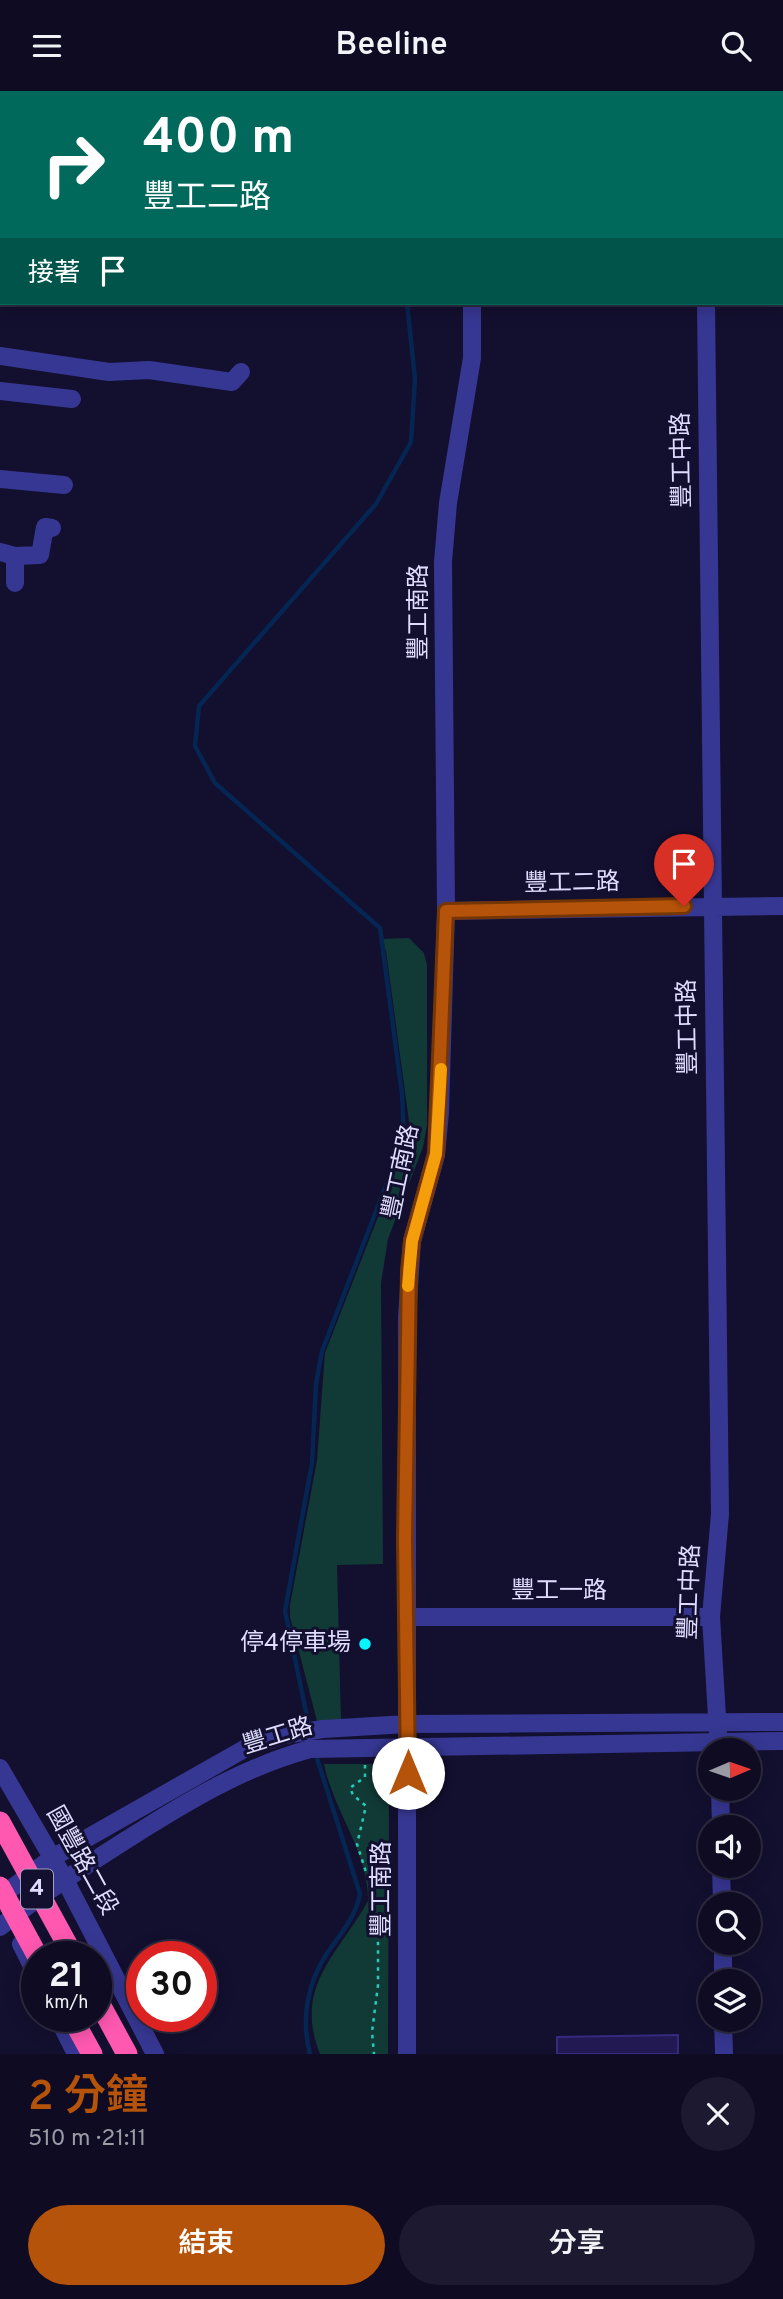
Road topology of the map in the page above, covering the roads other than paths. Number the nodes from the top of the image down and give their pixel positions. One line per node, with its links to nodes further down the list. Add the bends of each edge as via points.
1 (472, 305): 14 (street, 豐工南路, via 472,358 443,562)
2 (706, 305): 12 (street, 豐工中路)
3 (0, 356): 4 (street, via 109,372 149,370 232,382)
4 (241, 372)
5 (0, 391): 6 (street)
6 (72, 399)
7 (0, 479): 8 (street)
8 (64, 485)
9 (52, 528): 10 (street, via 45,527 40,555)
10 (8, 554): 11 (street)
11 (15, 583)
12 (711, 905): 13 (street, 豐工二路); 14 (street, 豐工二路); 16 (street, 豐工中路, via 720,1514)
13 (783, 906)
14 (446, 911): 15 (street, 豐工南路, via 436,1154 412,1241 409,1271)
15 (408, 1617): 16 (street, 豐工一路); 19 (street, 豐工南路)
16 (711, 1617): 17 (street, 豐工中路)
17 (719, 1722): 18 (street, 豐工路); 19 (street, 豐工路); 20 (street, 豐工中路)
18 (783, 1722)
19 (407, 1724): 21 (street, 豐工路); 24 (street, 豐工南路)
20 (719, 1738)
21 (316, 1739): 24 (street, 豐工路); 28 (street, 豐工路, via 246,1748); 29 (street, 豐工路, via 212,1787)
22 (783, 1741): 23 (street, 豐工路)
23 (761, 1743)
24 (408, 1746): 25 (street, 豐工路); 44 (street, 豐工南路)
25 (698, 1746)
26 (0, 1768): 28 (street, 國豐路二段)
27 (0, 1822): 34 (highway, 4, bridge)
28 (52, 1858): 29 (street, 國豐路二段); 31 (street, 豐工路)
29 (64, 1878): 32 (street, 豐工路); 43 (street, 國豐路二段)
30 (0, 1887): 33 (highway, 4, bridge)
31 (0, 1897)
32 (3, 1917): 35 (street)
33 (29, 1941)
34 (65, 1941)
35 (21, 1948)
36 (112, 2026): 42 (highway)
37 (65, 2032): 40 (street)
38 (80, 2032): 41 (highway)
39 (723, 2032): 45 (street)
40 (76, 2054)
41 (92, 2054)
42 (127, 2054)
43 (155, 2054)
44 (407, 2054)
45 (724, 2054)

